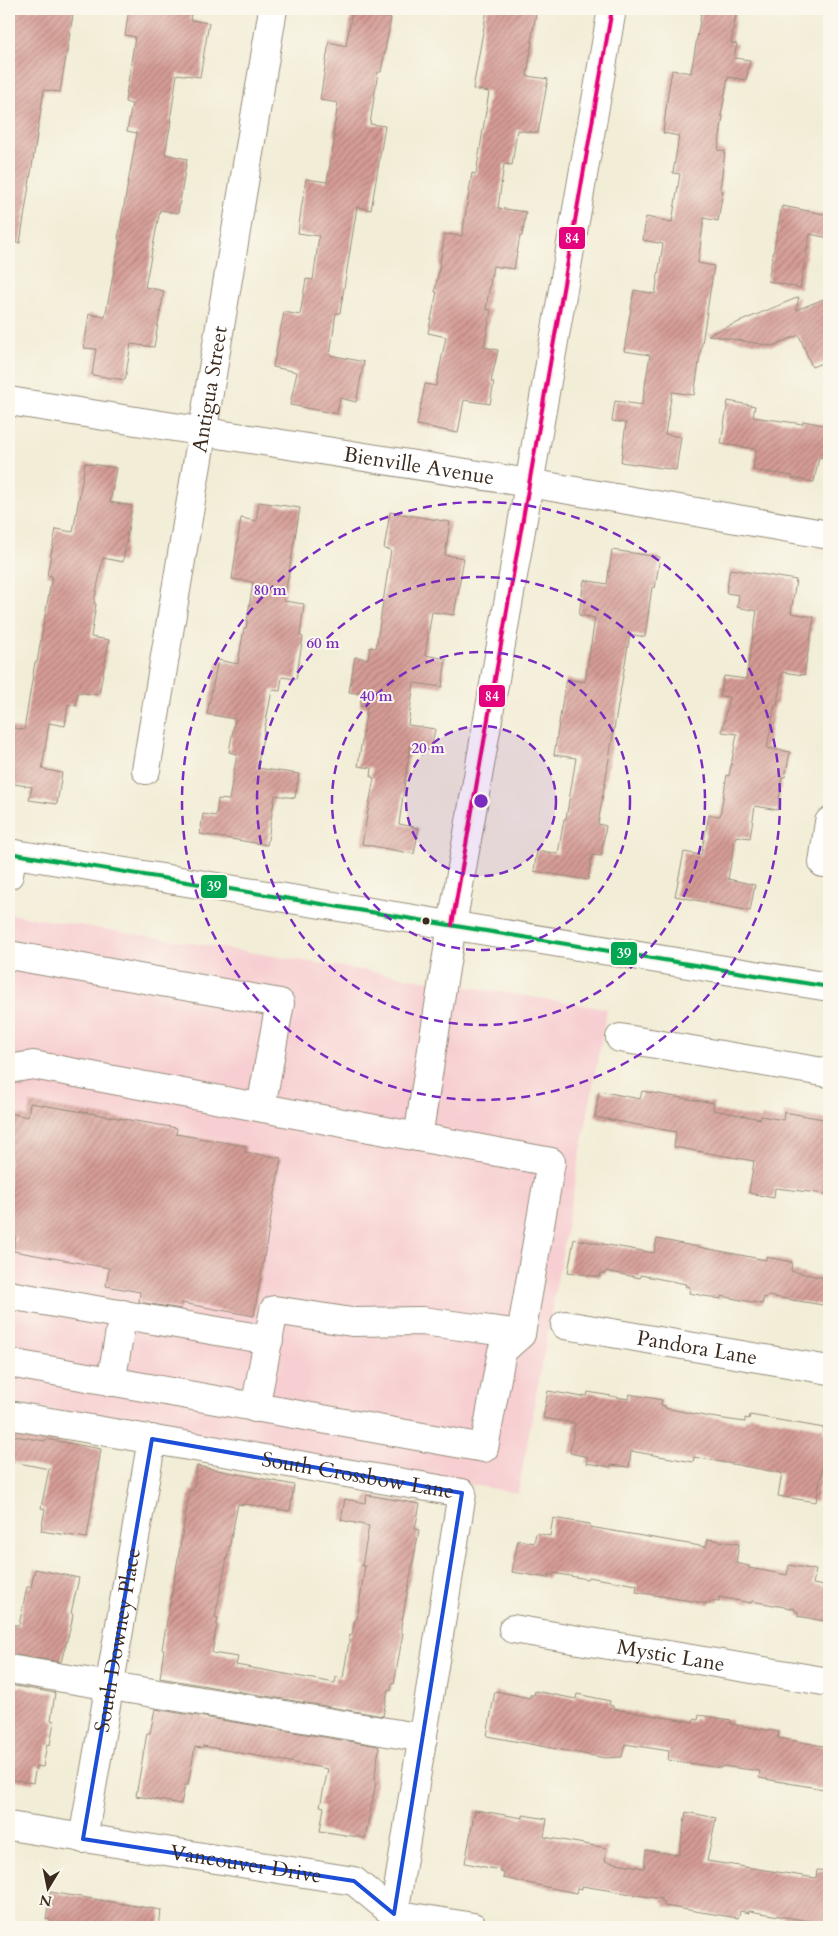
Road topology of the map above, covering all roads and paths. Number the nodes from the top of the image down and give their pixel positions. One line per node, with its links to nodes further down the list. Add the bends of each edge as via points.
1 (273, 9): 4 (street, Antigua Street)
2 (612, 9): 5 (street)
3 (9, 401): 4 (street, Bienville Avenue)
4 (203, 433): 5 (street, Bienville Avenue); 7 (street, Antigua Street)
5 (529, 483): 6 (street, Bienville Avenue); 11 (street)
6 (829, 535)
7 (146, 770)
8 (829, 822): 10 (street)
9 (10, 860): 11 (street)
10 (823, 863)
11 (452, 925): 13 (street); 18 (street)
12 (9, 956): 17 (street, via 280,1002)
13 (829, 988)
14 (620, 1038): 16 (street)
15 (9, 1069): 17 (street, via 34,1065)
16 (829, 1072)
17 (261, 1107): 18 (street)
18 (418, 1137): 22 (street, via 551,1162)
19 (9, 1295): 20 (street)
20 (123, 1314): 23 (street); 26 (street)
21 (565, 1325): 25 (street, Pandora Lane)
22 (521, 1334): 23 (street, via 422,1321 352,1322 274,1310); 27 (street, via 502,1350 484,1448)
23 (269, 1340): 27 (street)
24 (9, 1363): 26 (street)
25 (829, 1370)
26 (111, 1382): 27 (street)
27 (255, 1408)
28 (9, 1415): 29 (street, South Crossbow Lane)
29 (152, 1440): 33 (street, South Downey Place); 34 (street, South Crossbow Lane, via 462,1493)
30 (513, 1628): 32 (street, Mystic Lane)
31 (9, 1669): 33 (street)
32 (829, 1682)
33 (110, 1686): 34 (street); 36 (street, South Downey Place)
34 (423, 1738): 37 (street, South Crossbow Lane)
35 (9, 1826): 36 (street, Vancouver Drive)
36 (83, 1839): 37 (street, Vancouver Drive, via 354,1881)
37 (394, 1914): 38 (street)
38 (473, 1927)

